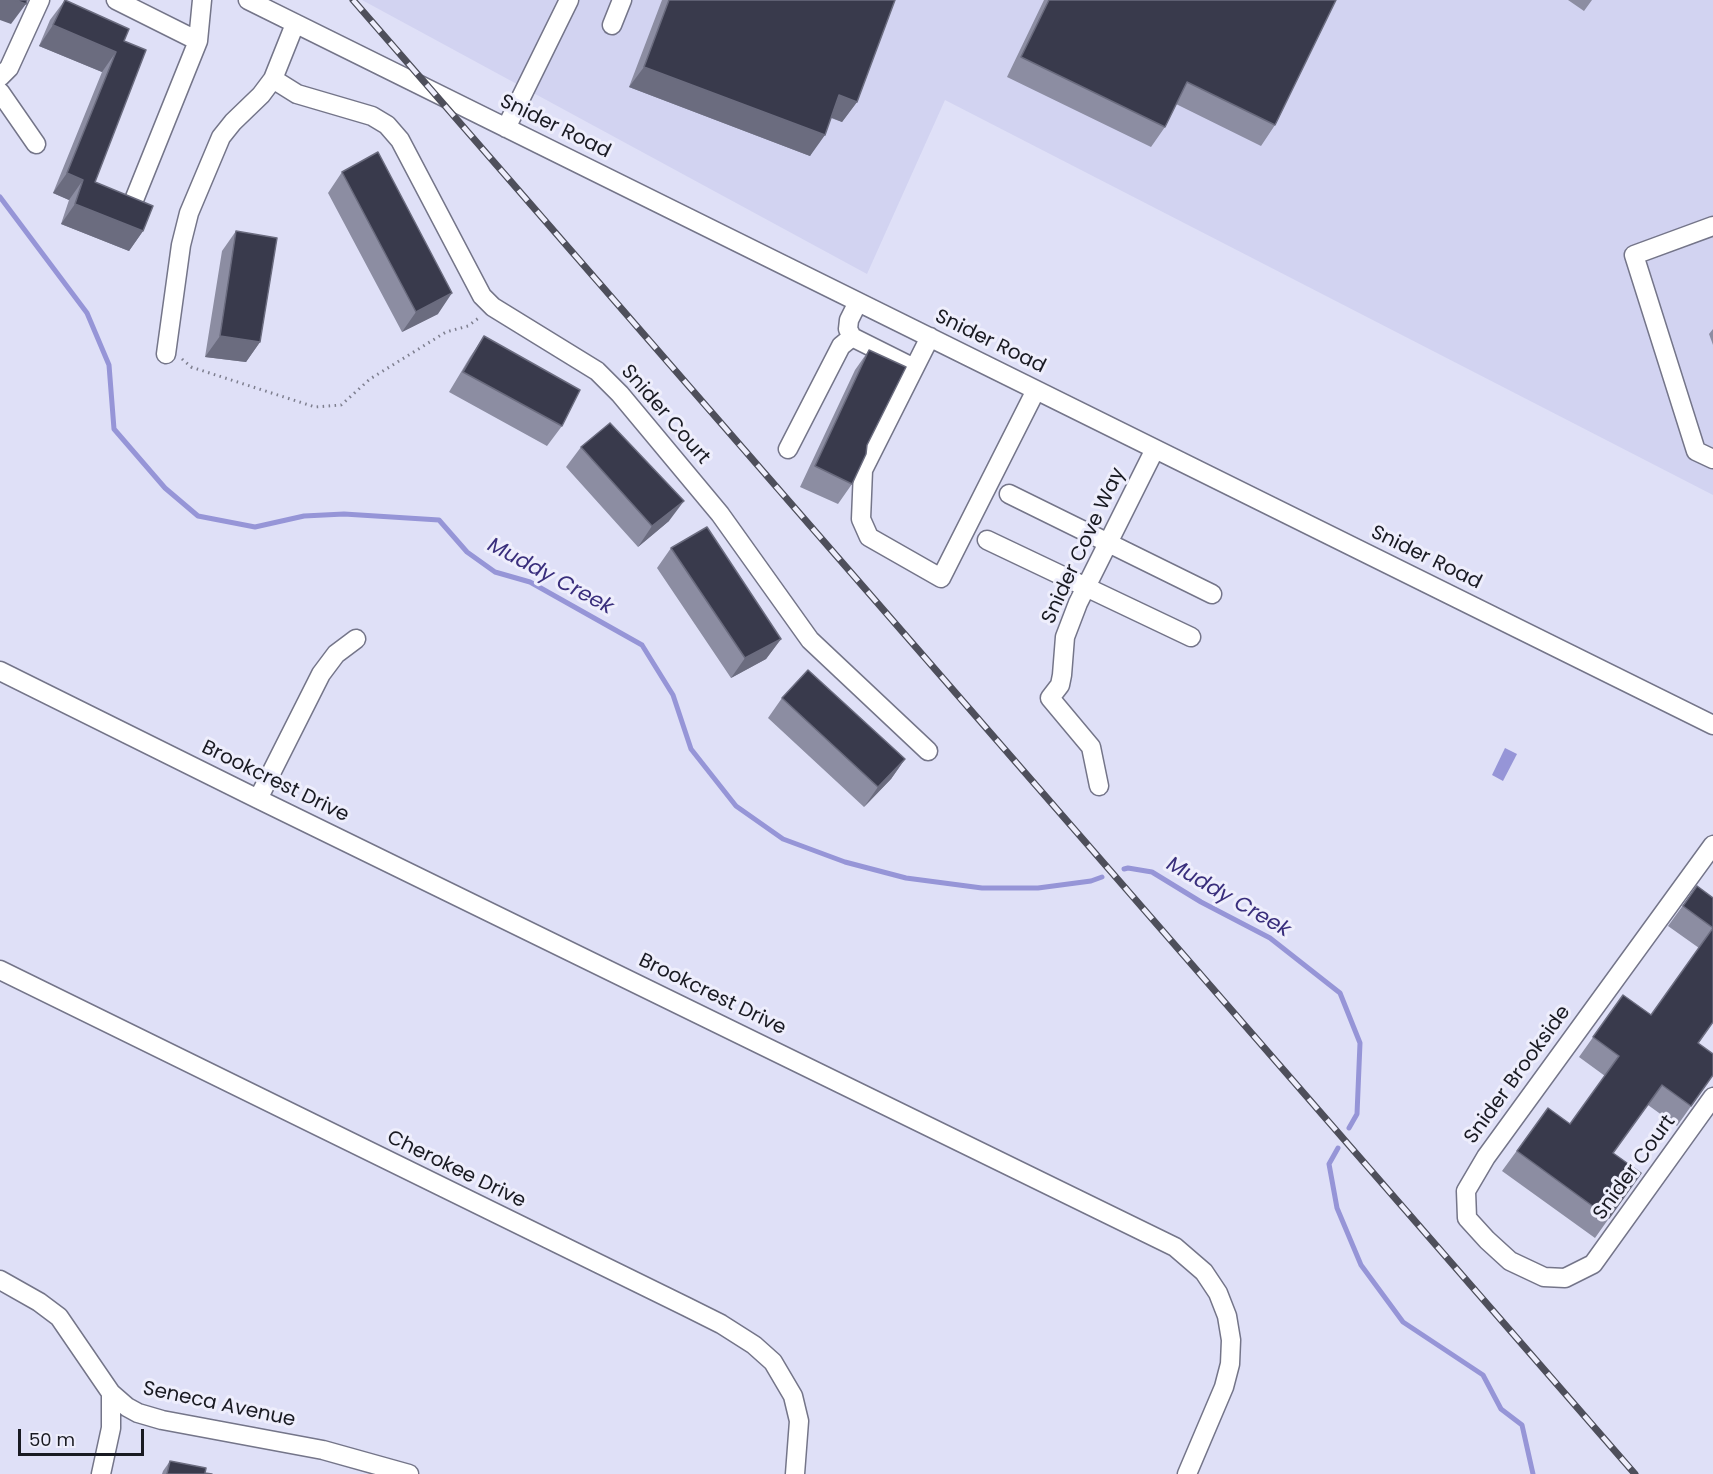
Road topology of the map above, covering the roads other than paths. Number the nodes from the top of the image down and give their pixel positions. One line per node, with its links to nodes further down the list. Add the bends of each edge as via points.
1 (40, 0): 10 (street, via 9,68)
2 (116, 0): 9 (street)
3 (202, 0): 9 (street)
4 (248, 0): 7 (street, Snider Road)
5 (569, 0): 13 (street)
6 (622, 0): 8 (street)
7 (295, 24): 11 (street); 13 (street, Snider Road)
8 (612, 25)
9 (198, 41): 15 (street)
10 (0, 77)
11 (273, 79): 20 (street, via 221,137 189,213); 35 (street, Snider Court, via 297,94 372,116 387,125 400,140 482,296 493,307 597,371 620,394 720,514 810,640)
12 (0, 92): 14 (street)
13 (506, 128): 17 (street, Snider Road)
14 (36, 144)
15 (134, 200)
16 (1713, 226): 25 (street, via 1634,255 1696,451)
17 (858, 302): 18 (street, via 849,320); 19 (street, Snider Road)
18 (852, 337): 21 (street); 24 (street, via 840,346)
19 (930, 337): 21 (street); 22 (street, Snider Road)
20 (166, 354)
21 (914, 368): 22 (street, via 862,470 861,519 869,537 941,578)
22 (1036, 390): 23 (street, Snider Road)
23 (1155, 448): 28 (street, Snider Cove Way); 34 (street, Snider Road)
24 (788, 449)
25 (1713, 459)
26 (1009, 494): 28 (street)
27 (987, 540): 29 (street)
28 (1107, 543): 29 (street, Snider Cove Way); 30 (street)
29 (1085, 588): 31 (street); 36 (street, Snider Cove Way, via 1065,637 1060,685 1050,698 1091,747)
30 (1212, 594)
31 (1191, 638)
32 (356, 639): 37 (street, via 336,654 321,674)
33 (0, 671): 37 (street, Brookcrest Drive)
34 (1713, 725)
35 (928, 751)
36 (1098, 786)
37 (258, 799): 49 (street, Brookcrest Drive, via 1186,1254 1218,1293 1231,1340 1224,1387)
38 (1713, 845): 39 (street, Snider Brookside)
39 (1683, 886): 40 (street); 43 (street, Snider Brookside, via 1486,1157 1466,1191 1467,1218 1510,1261 1544,1277 1565,1278)
40 (1703, 897)
41 (0, 970): 46 (street, Cherokee Drive, via 721,1324 773,1362 787,1384 799,1421)
42 (1713, 1097): 43 (street, Snider Court)
43 (1593, 1264)
44 (0, 1280): 45 (street, Seneca Avenue, via 59,1317)
45 (111, 1393): 47 (street, via 111,1428); 48 (street, Seneca Avenue, via 138,1413 162,1420 323,1450)
46 (800, 1472)
47 (101, 1474)
48 (409, 1474)
49 (1187, 1474)

